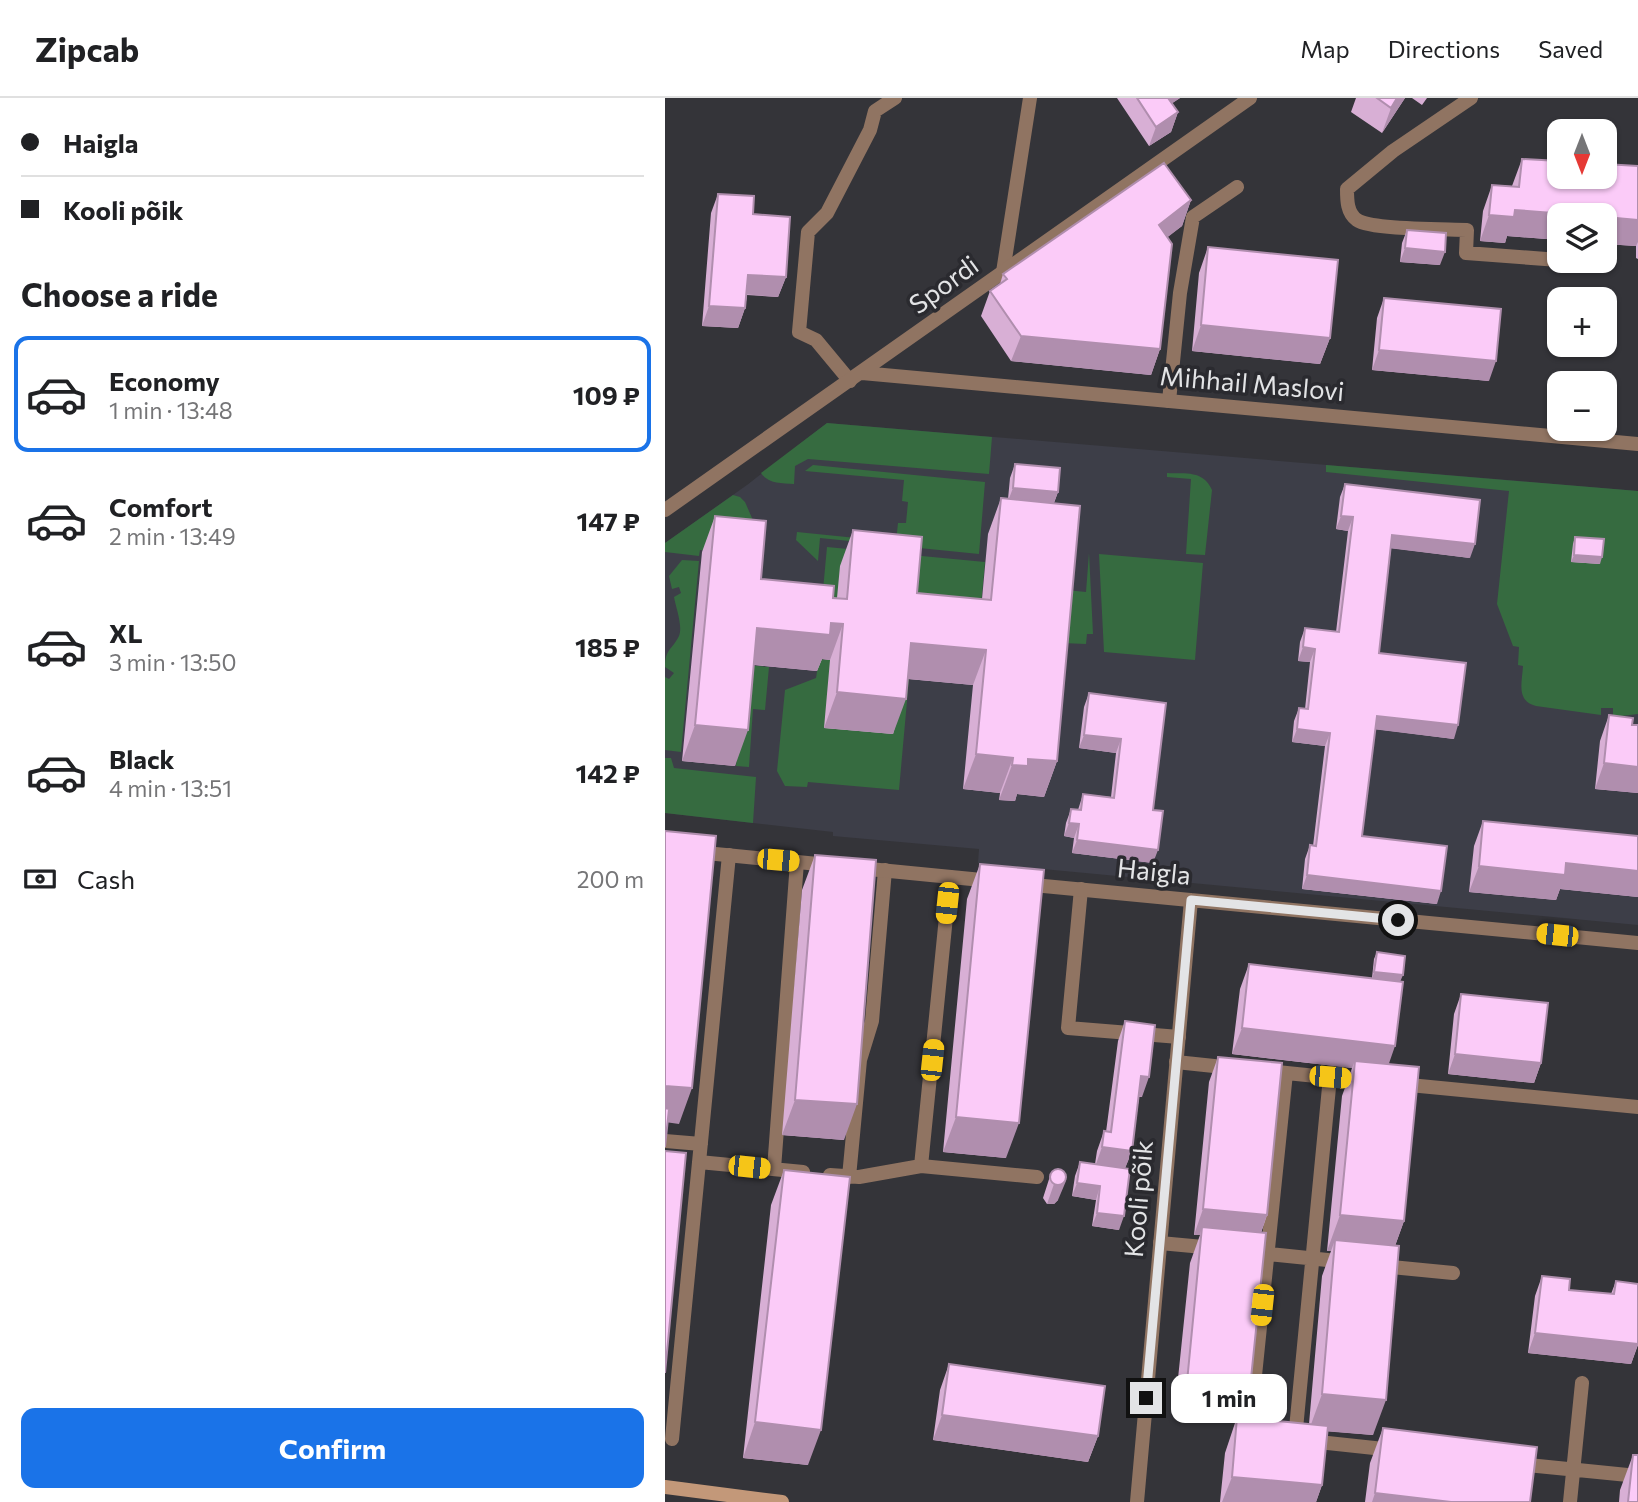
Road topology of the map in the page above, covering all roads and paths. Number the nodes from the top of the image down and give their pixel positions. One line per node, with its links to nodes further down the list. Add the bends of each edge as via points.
1 (895, 98): 8 (street, via 876,111 827,213 808,232 799,332 816,340)
2 (1030, 98): 7 (street)
3 (1250, 98): 7 (street, Spordi)
4 (1471, 98): 6 (street, via 1347,189 1348,206 1355,219 1367,225 1467,230 1466,253)
5 (1237, 187): 9 (street, via 1193,217)
6 (1547, 259)
7 (1003, 272): 8 (street, Spordi)
8 (856, 377): 9 (street, Mihhail Maslovi); 11 (street, Spordi)
9 (1169, 401): 10 (street, Mihhail Maslovi)
10 (1638, 444)
11 (665, 510)
12 (665, 849): 13 (street, Haigla)
13 (729, 855): 14 (street, Haigla); 26 (street)
14 (797, 862): 15 (street, Haigla); 29 (street)
15 (885, 870): 16 (street, Haigla); 30 (street, via 872,1021 860,1060)
16 (950, 877): 17 (street, Haigla); 28 (street)
17 (1081, 889): 18 (street, Haigla); 20 (street, via 1069,1028)
18 (1191, 900): 19 (street, Haigla); 20 (street, Kooli põik)
19 (1638, 943)
20 (1179, 1037): 21 (street, Kooli põik)
21 (1176, 1062): 22 (street); 32 (street, Kooli põik)
22 (1286, 1073): 23 (street); 33 (street)
23 (1330, 1077): 24 (street); 34 (street)
24 (1638, 1107)
25 (665, 1141): 26 (street)
26 (701, 1144): 27 (street)
27 (699, 1162): 29 (street); 38 (street, via 692,1179)
28 (921, 1166): 30 (street); 31 (street)
29 (774, 1169): 30 (street)
30 (849, 1177)
31 (1037, 1177)
32 (1160, 1243): 33 (street); 45 (street, Kooli põik)
33 (1267, 1254): 34 (street); 37 (street, via 1249,1434)
34 (1312, 1258): 35 (street); 39 (street, via 1289,1439)
35 (1453, 1273)
36 (1582, 1383): 41 (street)
37 (1260, 1436)
38 (672, 1439)
39 (1404, 1451)
40 (1508, 1463): 41 (street)
41 (1573, 1470): 42 (street); 46 (street)
42 (1638, 1476)
43 (665, 1487): 44 (street)
44 (782, 1502)
45 (1137, 1502)
46 (1570, 1502)

